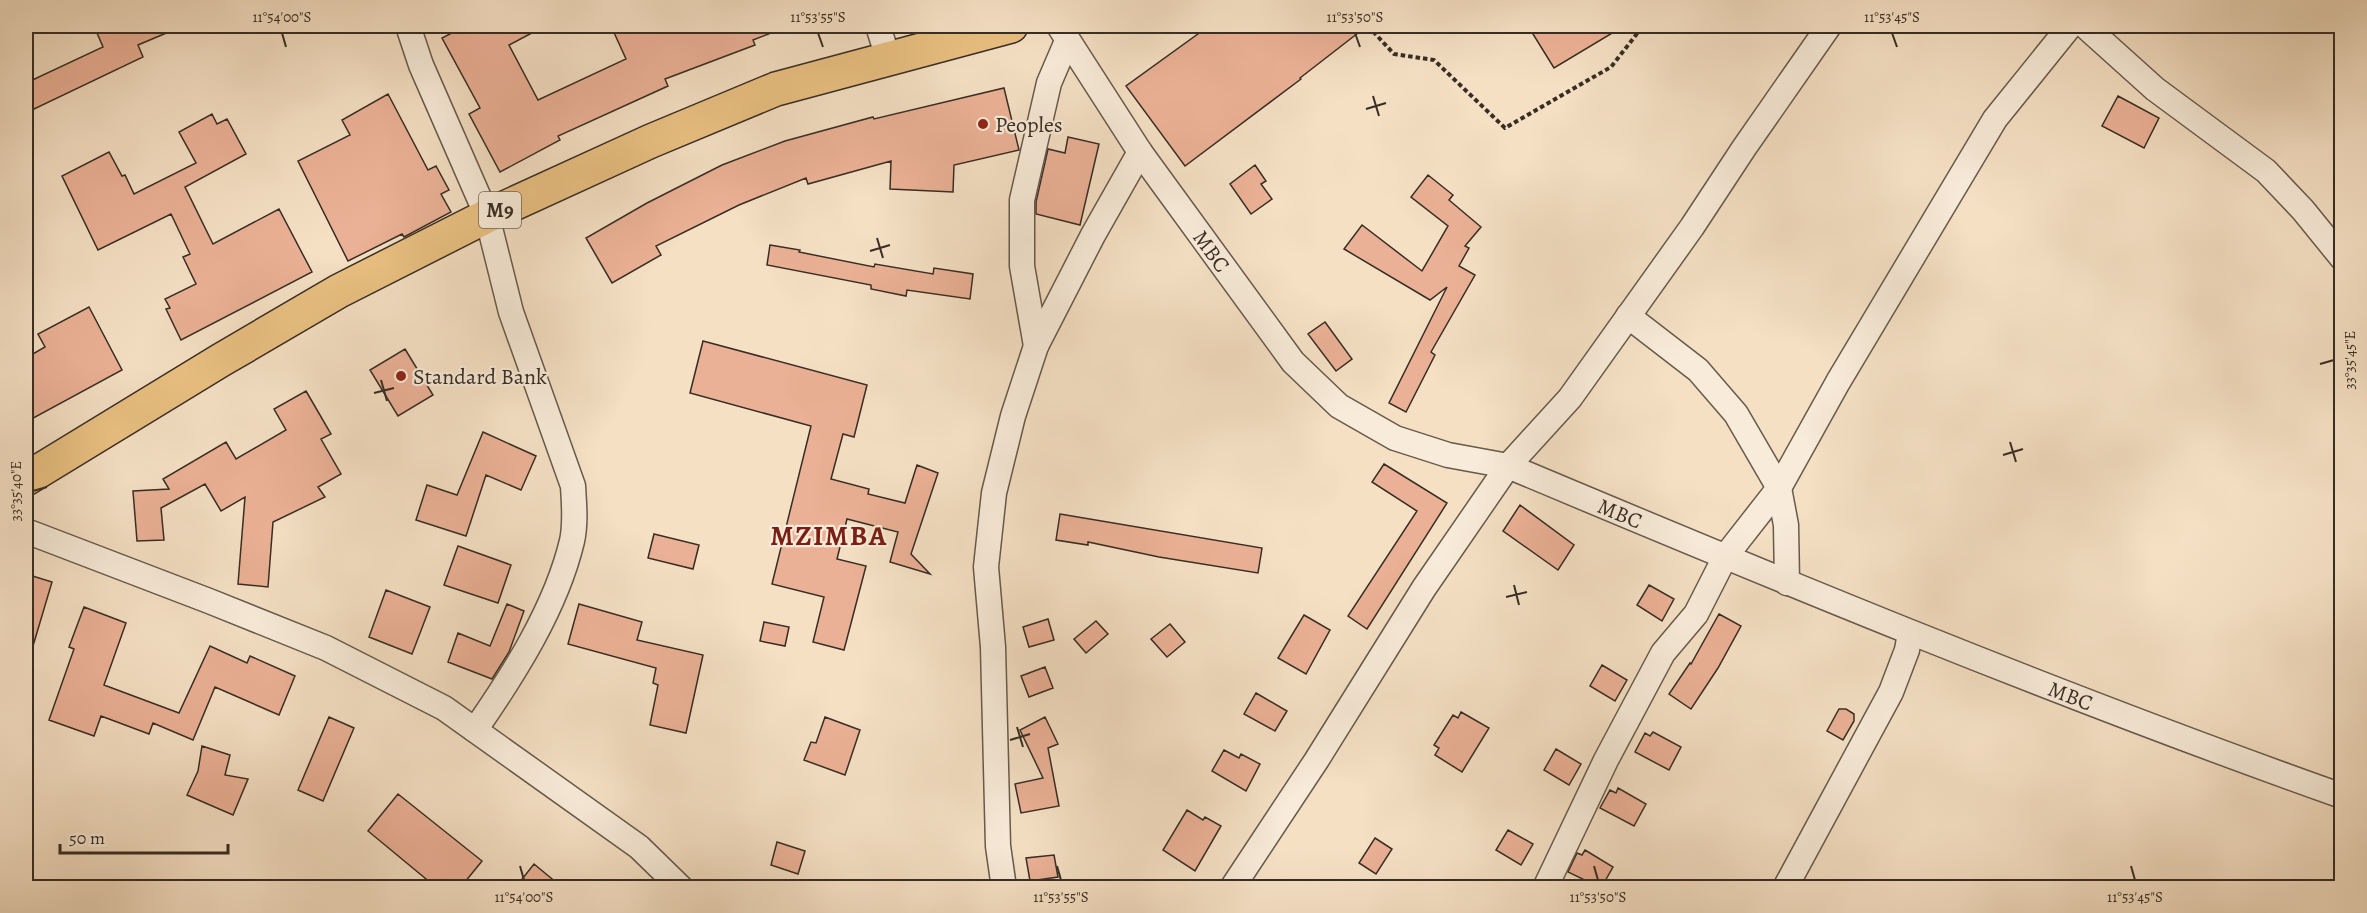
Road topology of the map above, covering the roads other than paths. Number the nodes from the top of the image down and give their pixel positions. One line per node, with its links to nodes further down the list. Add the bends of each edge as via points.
1 (408, 26): 10 (street)
2 (878, 26): 8 (street)
3 (1011, 26): 8 (main road, M9)
4 (1829, 26): 12 (street)
5 (2070, 26): 16 (street, via 1995,119)
6 (2085, 26): 11 (street, via 2154,89 2266,171)
7 (1063, 33): 9 (street, MBC); 13 (street, via 1022,200 1022,266)
8 (888, 58): 10 (main road, M9, via 776,89)
9 (1140, 152): 13 (street); 14 (street, MBC, via 1293,362 1339,406 1395,438 1448,455)
10 (487, 216): 15 (main road, M9, via 339,291); 21 (street, via 511,312 573,486 575,515 572,541 552,602)
11 (2342, 258)
12 (1628, 316): 14 (street, via 1570,398); 16 (street, via 1698,370 1736,414)
13 (1036, 346): 24 (street, via 994,493 986,567 993,647 998,846)
14 (1508, 466): 18 (street, MBC); 25 (street, via 1424,588)
15 (26, 479)
16 (1779, 488): 18 (street); 19 (street, via 1786,525)
17 (26, 531): 21 (street, via 326,648 444,708)
18 (1725, 557): 19 (street, MBC); 26 (street, via 1696,614 1663,653 1605,760)
19 (1787, 583): 20 (street, MBC)
20 (1910, 633): 22 (street, MBC); 27 (street, via 1891,692)
21 (475, 730): 23 (street, via 639,847)
22 (2342, 796)
23 (681, 888)
24 (1004, 888)
25 (1232, 888)
26 (1545, 888)
27 (1785, 888)

